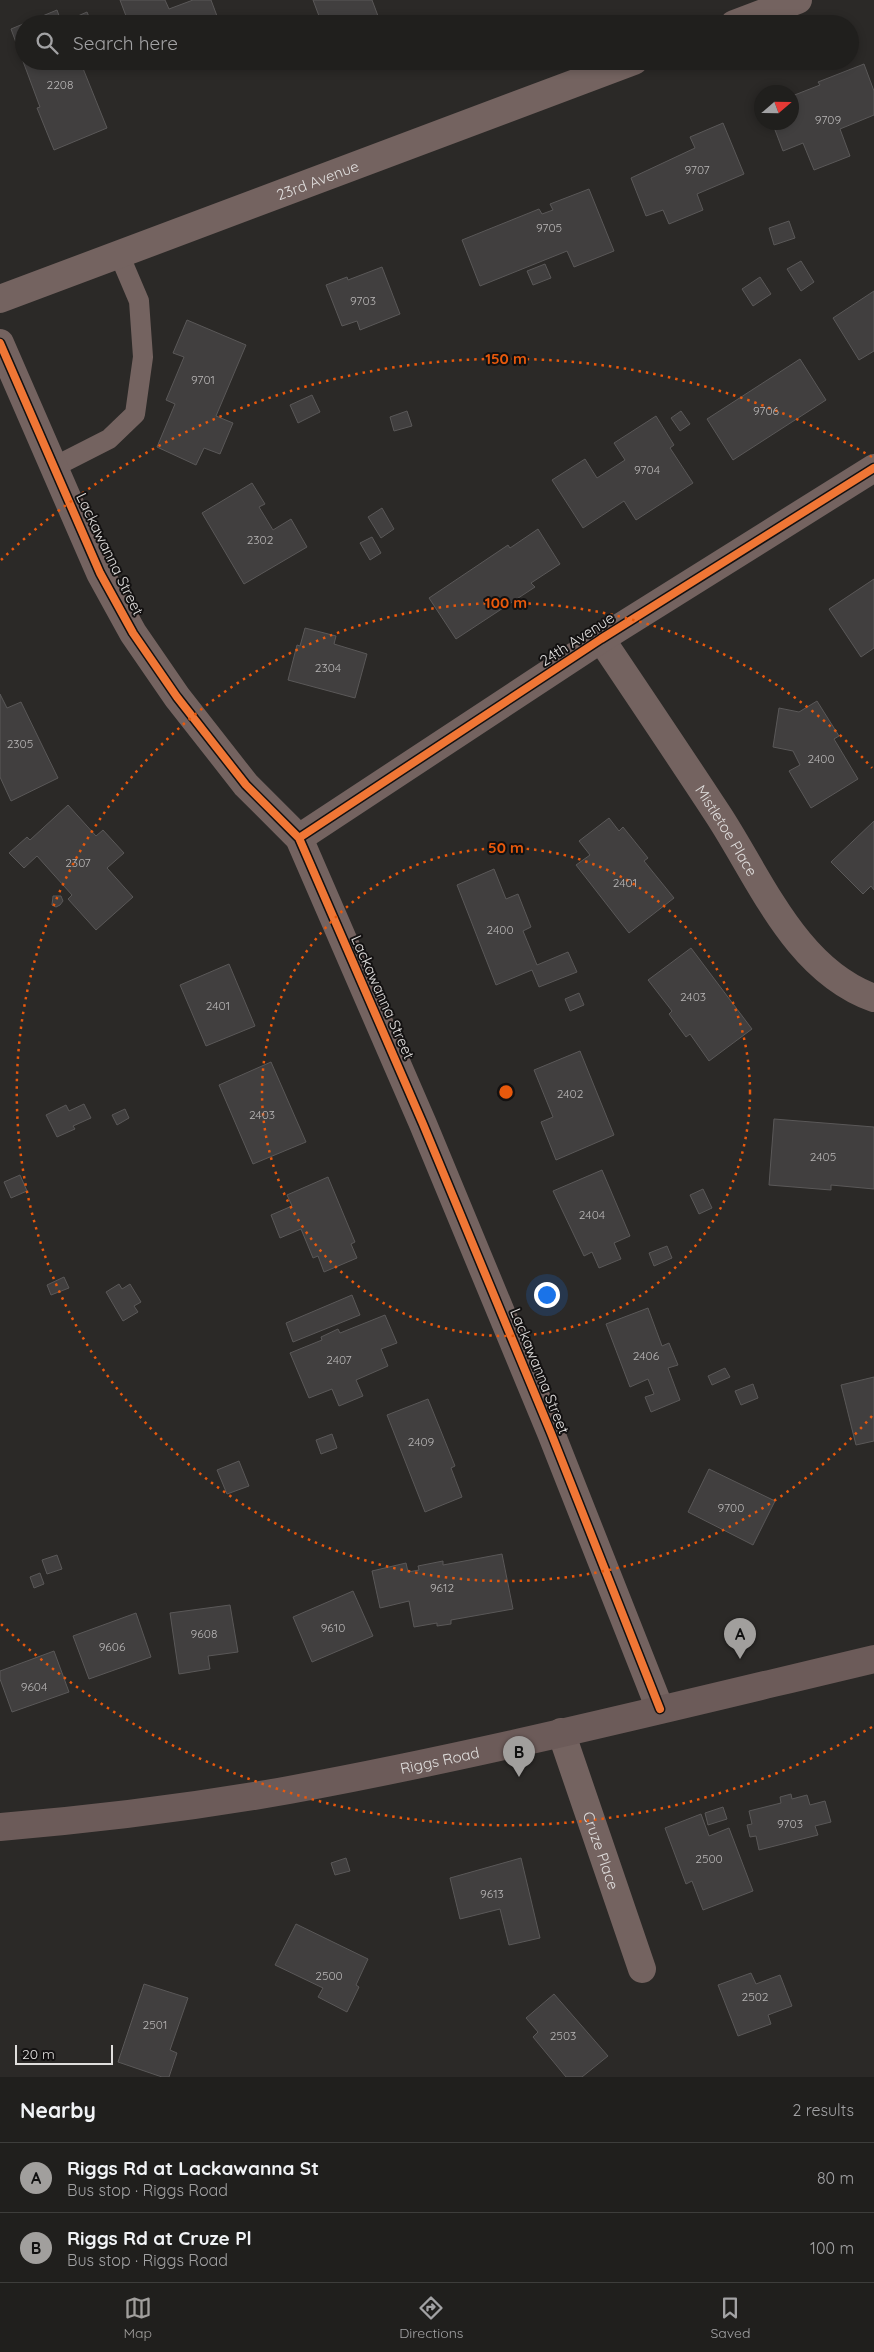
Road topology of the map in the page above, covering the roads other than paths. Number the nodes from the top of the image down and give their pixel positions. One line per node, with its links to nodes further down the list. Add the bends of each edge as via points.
1 (798, 0): 2 (street)
2 (758, 15)
3 (610, 70): 4 (street, 23rd Avenue)
4 (119, 254): 5 (street, 23rd Avenue); 7 (lane, via 139,301 143,357 135,414 109,439)
5 (0, 299)
6 (0, 343): 7 (street, Lackawanna Street)
7 (54, 467): 10 (street, Lackawanna Street, via 100,573 133,633 177,697 246,785)
8 (874, 468): 9 (street, 24th Avenue)
9 (601, 639): 10 (street, 24th Avenue); 11 (street, Mistletoe Place, via 800,943 827,971 858,992)
10 (299, 838): 13 (street, Lackawanna Street, via 423,1124)
11 (874, 998)
12 (874, 1659): 13 (main road, Riggs Road)
13 (660, 1709): 14 (main road, Riggs Road)
14 (561, 1732): 15 (main road, Riggs Road, via 288,1790 68,1821); 16 (street, Cruze Place)
15 (0, 1827)
16 (642, 1969)

